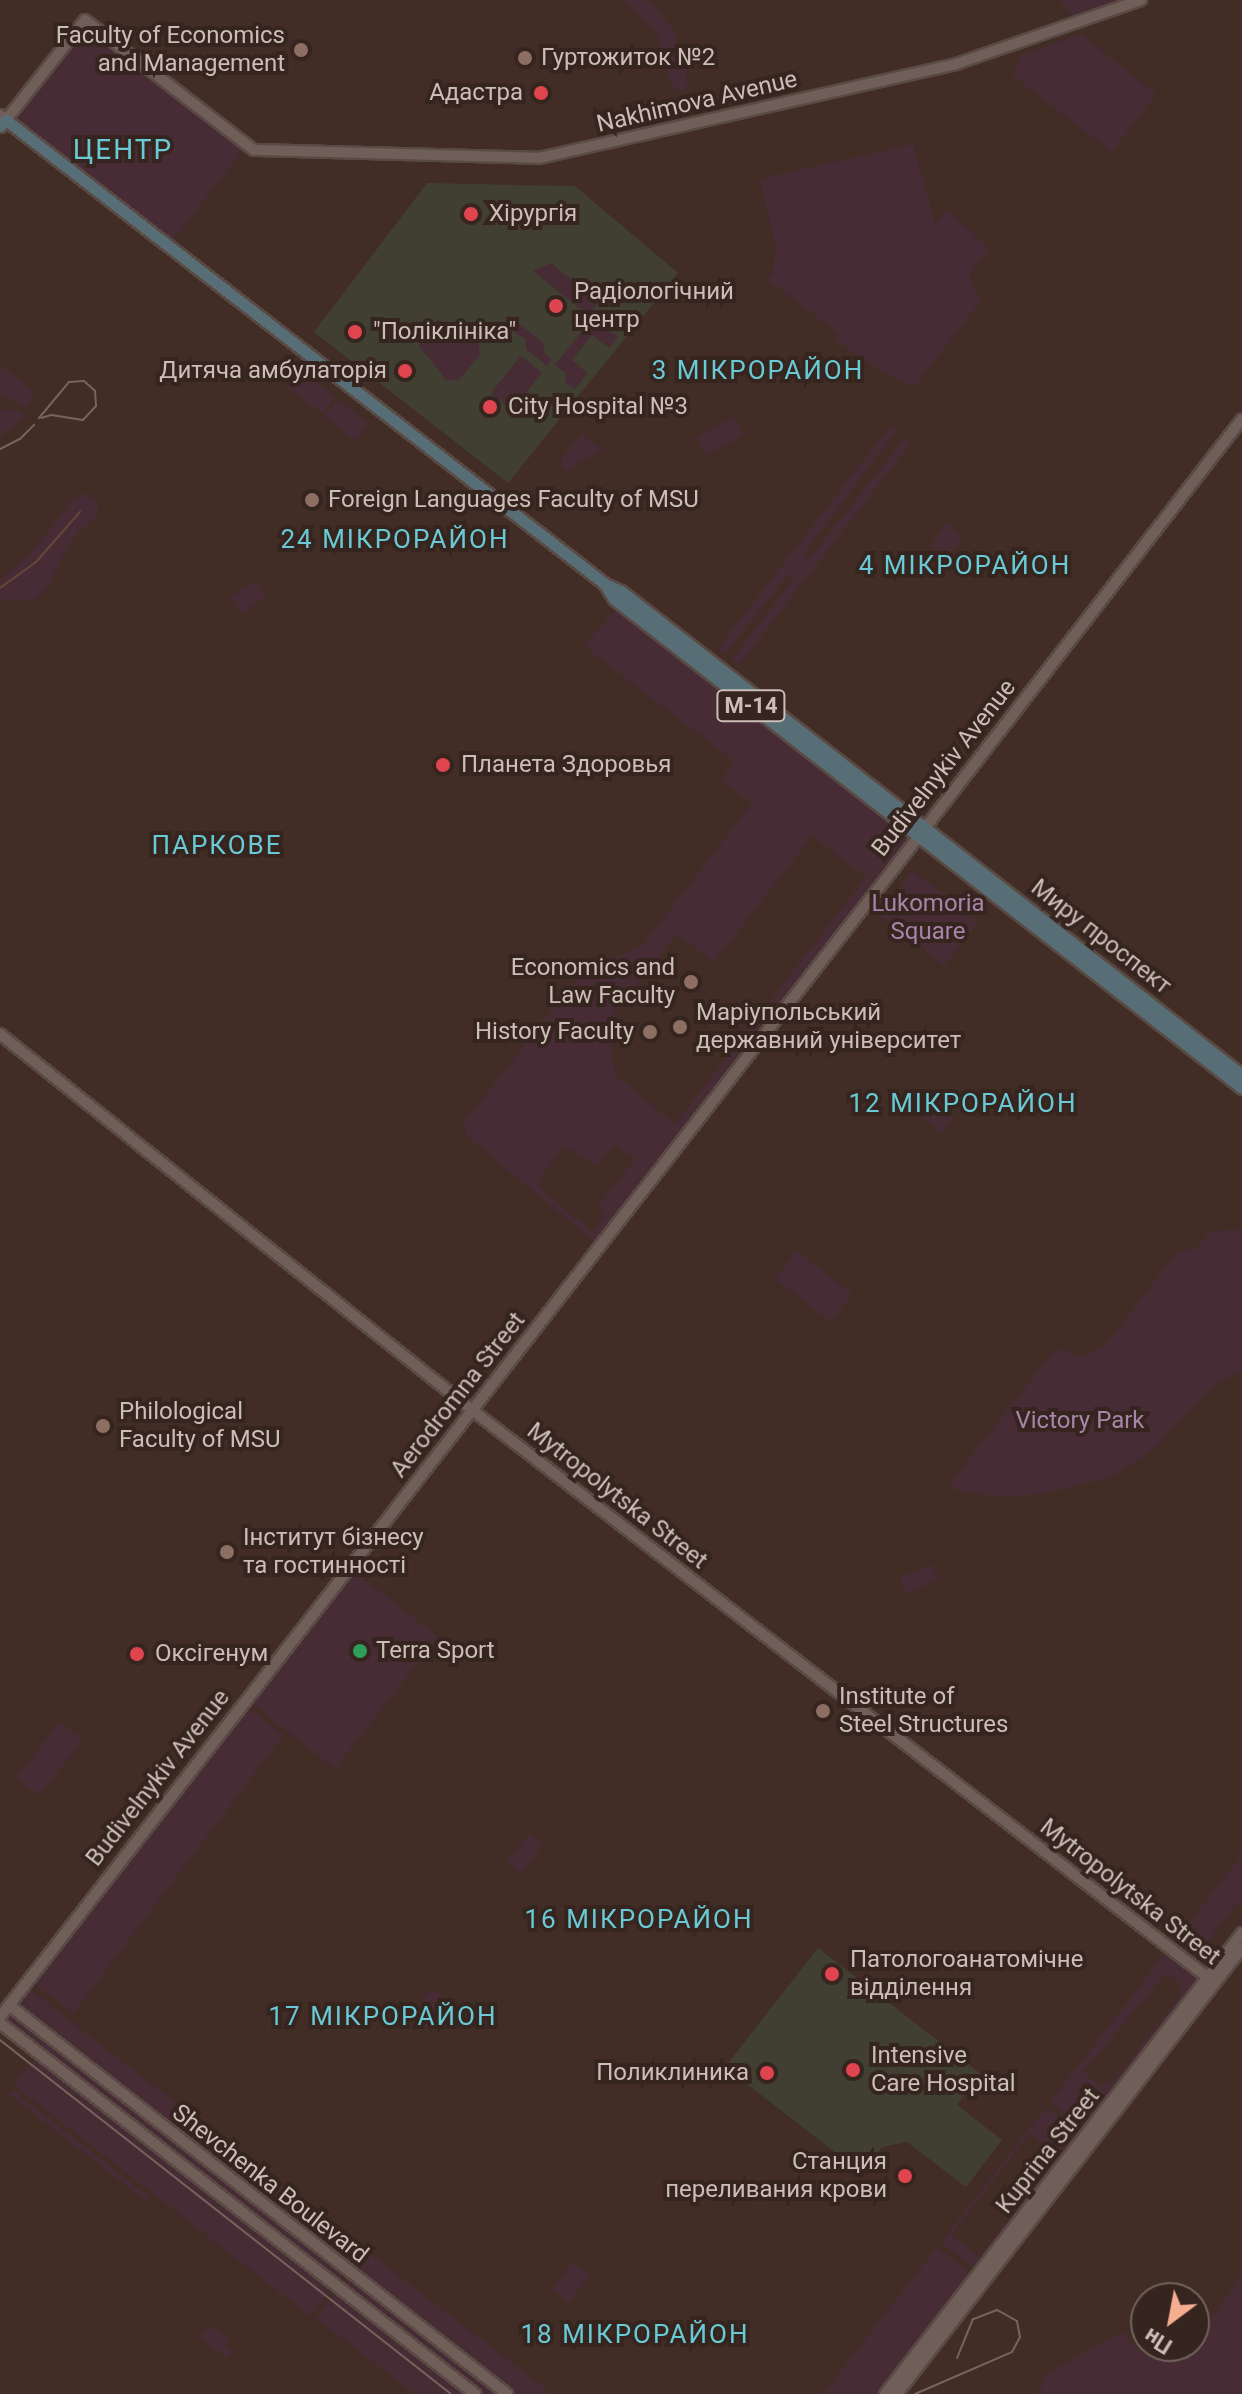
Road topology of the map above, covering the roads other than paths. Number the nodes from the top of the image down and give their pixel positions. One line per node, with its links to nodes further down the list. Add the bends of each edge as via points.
1 (1141, 0): 2 (main road, Nakhimova Avenue, via 956,64 528,159 250,148 85,20)
2 (2, 120): 4 (highway, М-14, via 605,584 621,591)
3 (1242, 419): 4 (main road, Budivelnykiv Avenue)
4 (922, 832): 6 (highway, М-14); 9 (main road, Budivelnykiv Avenue)
5 (0, 1034): 10 (main road, Mytropolytska Street)
6 (1216, 1061): 7 (highway, М-14); 8 (highway, М-14)
7 (1242, 1075)
8 (1242, 1088)
9 (597, 1248): 10 (main road, Aerodromna Street)
10 (472, 1410): 11 (main road, Aerodromna Street); 14 (main road, Mytropolytska Street)
11 (351, 1566): 15 (main road, Budivelnykiv Avenue)
12 (1242, 1933): 14 (main road, Kuprina Street)
13 (1242, 1948): 14 (main road, Kuprina Street)
14 (1211, 1980): 19 (main road, Kuprina Street)
15 (9, 2005): 16 (main road, Budivelnykiv Avenue); 18 (main road, Shevchenka Boulevard)
16 (0, 2017)
17 (0, 2023): 20 (main road, Shevchenka Boulevard)
18 (349, 2271): 20 (main road); 22 (main road, Shevchenka Boulevard)
19 (981, 2278): 23 (main road, Kuprina Street); 24 (main road, Kuprina Street)
20 (337, 2286): 21 (main road, Shevchenka Boulevard)
21 (475, 2394)
22 (507, 2394)
23 (885, 2394)
24 (897, 2394)

